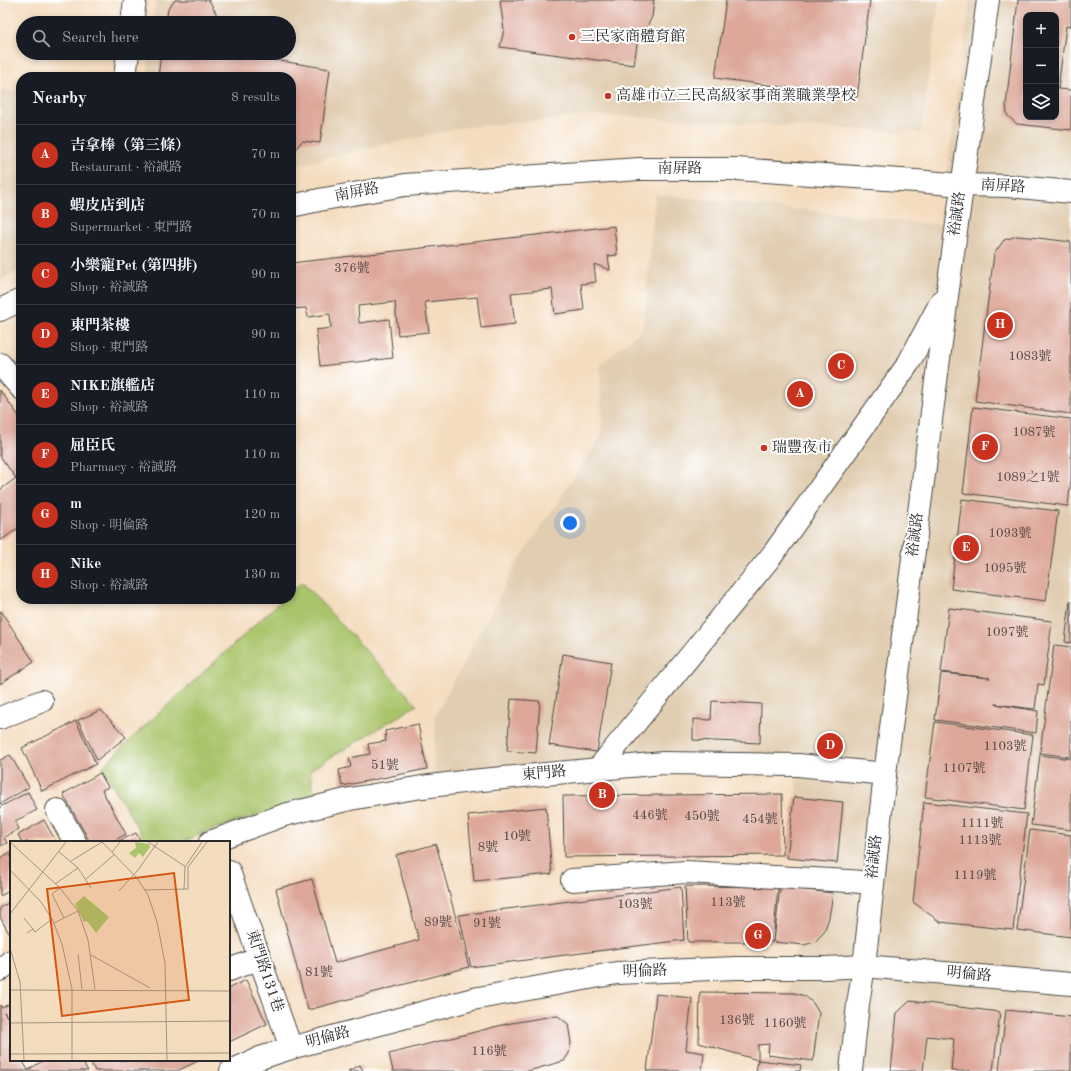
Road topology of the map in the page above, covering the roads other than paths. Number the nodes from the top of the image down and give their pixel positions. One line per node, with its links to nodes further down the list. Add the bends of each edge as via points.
1 (135, 0): 3 (street)
2 (988, 0): 6 (street, 裕誠路)
3 (133, 16)
4 (127, 60): 5 (street)
5 (126, 72)
6 (962, 185): 7 (street, 南屏路); 8 (street, 南屏路, via 736,169 639,169 405,185); 9 (street, 裕誠路)
7 (1071, 192)
8 (296, 205)
9 (948, 289): 16 (street, via 908,364 773,554); 17 (street, 裕誠路)
10 (16, 302): 11 (street)
11 (0, 310)
12 (0, 364): 13 (street)
13 (16, 382)
14 (42, 702): 15 (street)
15 (0, 718)
16 (597, 770): 17 (street, 東門路, via 662,764 798,765); 20 (street, 東門路, via 422,786 357,798 284,815)
17 (885, 774): 23 (street, 裕誠路)
18 (58, 810): 19 (street)
19 (74, 841)
20 (216, 841)
21 (230, 875): 24 (street, 東門路131巷)
22 (572, 880): 23 (street, via 686,872)
23 (872, 883): 25 (street, 裕誠路)
24 (260, 958): 26 (street); 28 (street, 東門路131巷)
25 (864, 966): 27 (street, 明倫路); 28 (street, 明倫路, via 617,973 473,999); 31 (street, 裕誠路)
26 (230, 970)
27 (1071, 984)
28 (291, 1048): 29 (street, 明倫路)
29 (264, 1064): 30 (street, 明倫路)
30 (231, 1071)
31 (851, 1071)

